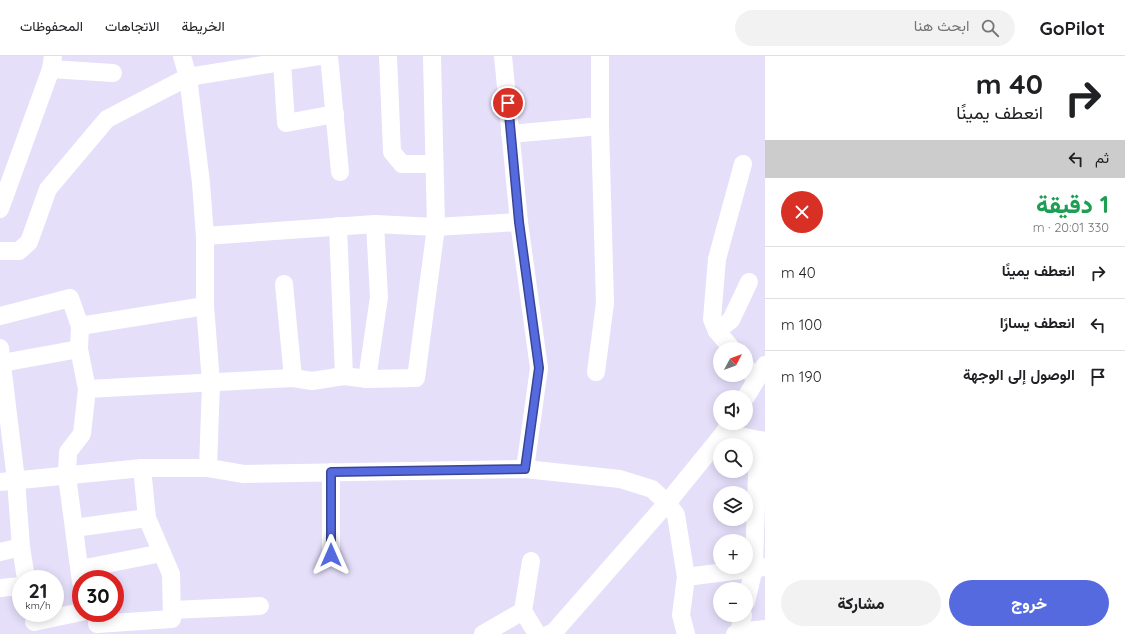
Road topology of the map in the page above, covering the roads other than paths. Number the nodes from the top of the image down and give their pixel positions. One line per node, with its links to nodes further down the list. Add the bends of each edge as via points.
1 (182, 56): 11 (street)
2 (319, 56): 8 (street)
3 (329, 56): 12 (street)
4 (388, 56): 15 (street, via 392,152 402,164)
5 (432, 56): 15 (street)
6 (503, 56): 14 (street)
7 (600, 56): 13 (street)
8 (282, 62): 11 (street); 12 (street, via 286,123)
9 (52, 63): 10 (street); 18 (street)
10 (113, 73)
11 (188, 76): 23 (street); 24 (street, via 107,119 48,188 29,242 18,251)
12 (335, 114): 17 (street)
13 (600, 126): 14 (street); 35 (street, via 605,303)
14 (510, 134): 19 (street)
15 (434, 164): 22 (street)
16 (742, 164): 30 (street, via 717,258 712,319)
17 (340, 172)
18 (0, 209)
19 (519, 222): 22 (street); 47 (street, via 539,368)
20 (375, 224): 21 (street); 22 (street); 38 (street, via 379,297)
21 (338, 226): 23 (street); 36 (street)
22 (436, 228): 38 (street, via 416,378)
23 (205, 236): 27 (street)
24 (0, 250)
25 (749, 282): 30 (street, via 731,320)
26 (284, 284): 37 (street)
27 (205, 306): 29 (street); 39 (street)
28 (0, 316): 29 (street, via 70,298)
29 (80, 326): 32 (street)
30 (717, 332): 31 (street)
31 (726, 342)
32 (79, 349): 33 (street); 40 (street)
33 (1, 355): 50 (street)
34 (756, 370): 41 (street)
35 (596, 372)
36 (344, 376): 37 (street, via 312,381); 38 (street)
37 (293, 378): 39 (street)
38 (367, 379)
39 (211, 383): 40 (street); 46 (street)
40 (87, 389): 49 (street, via 82,434 68,452)
41 (749, 390)
42 (725, 430): 51 (street)
43 (733, 430): 44 (street)
44 (762, 440): 59 (street)
45 (142, 468): 46 (street); 49 (street); 52 (street)
46 (208, 468): 48 (street, via 244,474)
47 (525, 469): 48 (street); 51 (street, via 620,479 652,489)
48 (331, 472): 57 (street)
49 (67, 476): 50 (street); 53 (street)
50 (8, 481): 54 (street)
51 (667, 503): 63 (street, via 676,515); 77 (street, via 554,632)
52 (148, 518): 53 (street); 56 (street)
53 (74, 528): 61 (street)
54 (21, 547): 55 (street); 60 (street)
55 (0, 552)
56 (162, 553): 62 (street); 68 (street, via 171,574)
57 (331, 555)
58 (532, 560): 69 (street)
59 (760, 567): 63 (street); 64 (street)
60 (25, 570)
61 (79, 570)
62 (101, 570)
63 (686, 577): 78 (street, via 681,615)
64 (753, 584)
65 (12, 587): 66 (street)
66 (0, 588)
67 (260, 606): 68 (street)
68 (172, 610): 72 (street, via 172,619)
69 (522, 611): 75 (street); 76 (street)
70 (72, 614): 71 (street)
71 (34, 623)
72 (93, 624)
73 (739, 627): 74 (street)
74 (765, 629)
75 (483, 634)
76 (537, 634)
77 (549, 634)
78 (686, 634)

